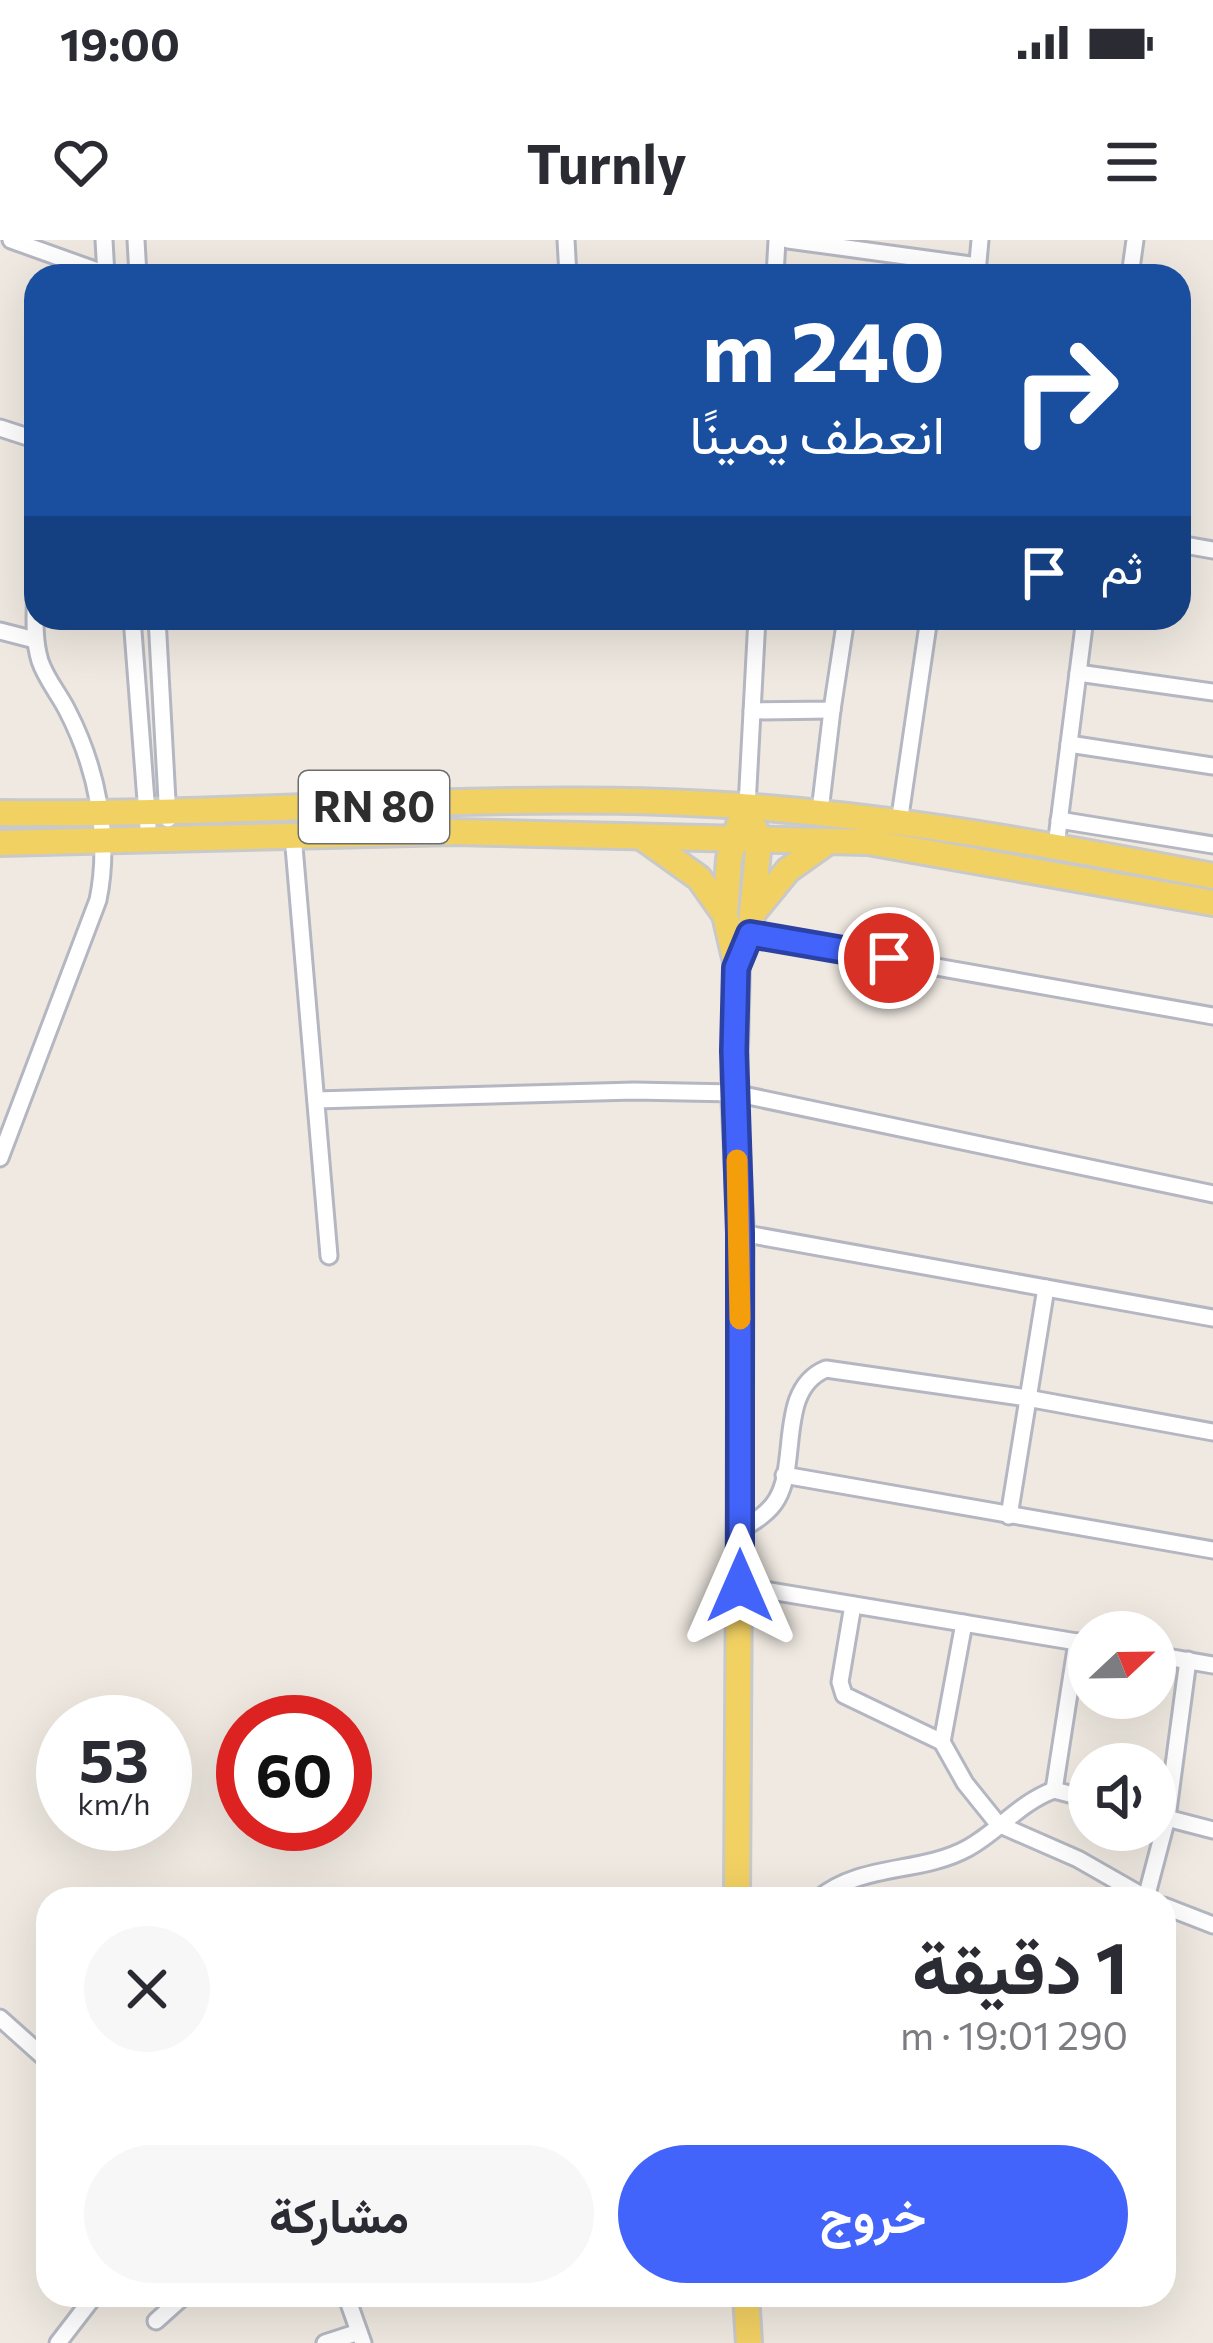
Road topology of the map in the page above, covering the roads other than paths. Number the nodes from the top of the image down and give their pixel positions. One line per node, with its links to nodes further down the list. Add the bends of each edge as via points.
1 (11, 240): 3 (street)
2 (788, 240): 4 (street)
3 (76, 264)
4 (934, 264)
5 (35, 630): 13 (street)
6 (133, 630): 25 (street)
7 (157, 630): 25 (street)
8 (756, 630): 17 (street)
9 (844, 630): 16 (street)
10 (927, 630): 24 (street)
11 (1083, 630): 14 (street)
12 (0, 631): 13 (street)
13 (35, 640): 23 (street, via 82,746)
14 (1078, 673): 15 (street); 18 (street)
15 (1213, 692)
16 (832, 710): 17 (street); 21 (street)
17 (752, 711): 20 (street)
18 (1069, 744): 19 (street); 27 (street)
19 (1213, 766)
20 (747, 806): 21 (main road, RN 80); 25 (main road, RN 80, via 550,801); 30 (main road); 31 (main road)
21 (820, 812): 24 (main road, RN 80)
22 (0, 813): 23 (main road, RN 80)
23 (101, 814): 25 (main road, RN 80); 32 (street)
24 (899, 823): 27 (main road, RN 80)
25 (158, 827): 28 (main road, RN 80); 32 (main road, RN 80)
26 (1130, 832): 27 (street); 35 (street); 36 (street)
27 (1058, 833): 36 (main road, RN 80)
28 (293, 835): 29 (main road, RN 80); 42 (street)
29 (641, 837): 30 (main road, RN 80); 39 (main road, via 699,878)
30 (733, 838): 31 (main road, RN 80); 39 (main road)
31 (759, 841): 33 (main road, RN 80); 39 (main road)
32 (104, 842): 34 (main road, RN 80); 43 (street, via 98,900)
33 (828, 842): 38 (main road, RN 80, via 906,847); 39 (main road, via 788,870)
34 (0, 844)
35 (1213, 845)
36 (1126, 859): 37 (main road, RN 80)
37 (1213, 876)
38 (1213, 903)
39 (739, 923): 40 (street); 41 (main road)
40 (1213, 1016)
41 (734, 1093): 42 (street); 44 (street); 45 (main road)
42 (316, 1100): 46 (street)
43 (0, 1158)
44 (1213, 1194)
45 (740, 1233): 47 (street); 53 (main road)
46 (329, 1256)
47 (1046, 1288): 48 (street); 49 (street)
48 (1213, 1318)
49 (1028, 1398): 50 (street); 51 (street, via 826,1370 808,1382 796,1406); 52 (street)
50 (1213, 1432)
51 (784, 1475): 52 (street); 53 (street, via 778,1498)
52 (1009, 1516): 54 (street)
53 (740, 1530): 55 (main road)
54 (1213, 1550)
55 (740, 1586): 56 (street); 71 (main road)
56 (853, 1605): 57 (street); 63 (street, via 844,1695)
57 (964, 1623): 58 (street); 63 (street)
58 (1068, 1640)
59 (1176, 1658): 60 (street)
60 (1188, 1660): 61 (street); 64 (street)
61 (1213, 1665)
62 (1068, 1719): 65 (street)
63 (942, 1742): 68 (street)
64 (1174, 1743)
65 (1054, 1790): 66 (street); 68 (street)
66 (1068, 1793)
67 (1176, 1821): 69 (street)
68 (998, 1824): 72 (street, via 956,1853); 73 (street)
69 (1213, 1830)
70 (1155, 1851): 74 (street)
71 (737, 1887)
72 (833, 1887)
73 (1126, 1887)
74 (1149, 1887)
75 (1176, 1911): 76 (street)
76 (1213, 1925)
77 (0, 2018): 78 (street)
78 (36, 2050)
79 (86, 2307): 85 (street)
80 (172, 2307): 83 (street)
81 (350, 2307): 84 (street)
82 (747, 2307): 87 (main road)
83 (156, 2321)
84 (361, 2338): 86 (street)
85 (58, 2343)
86 (325, 2343)
87 (749, 2343)

